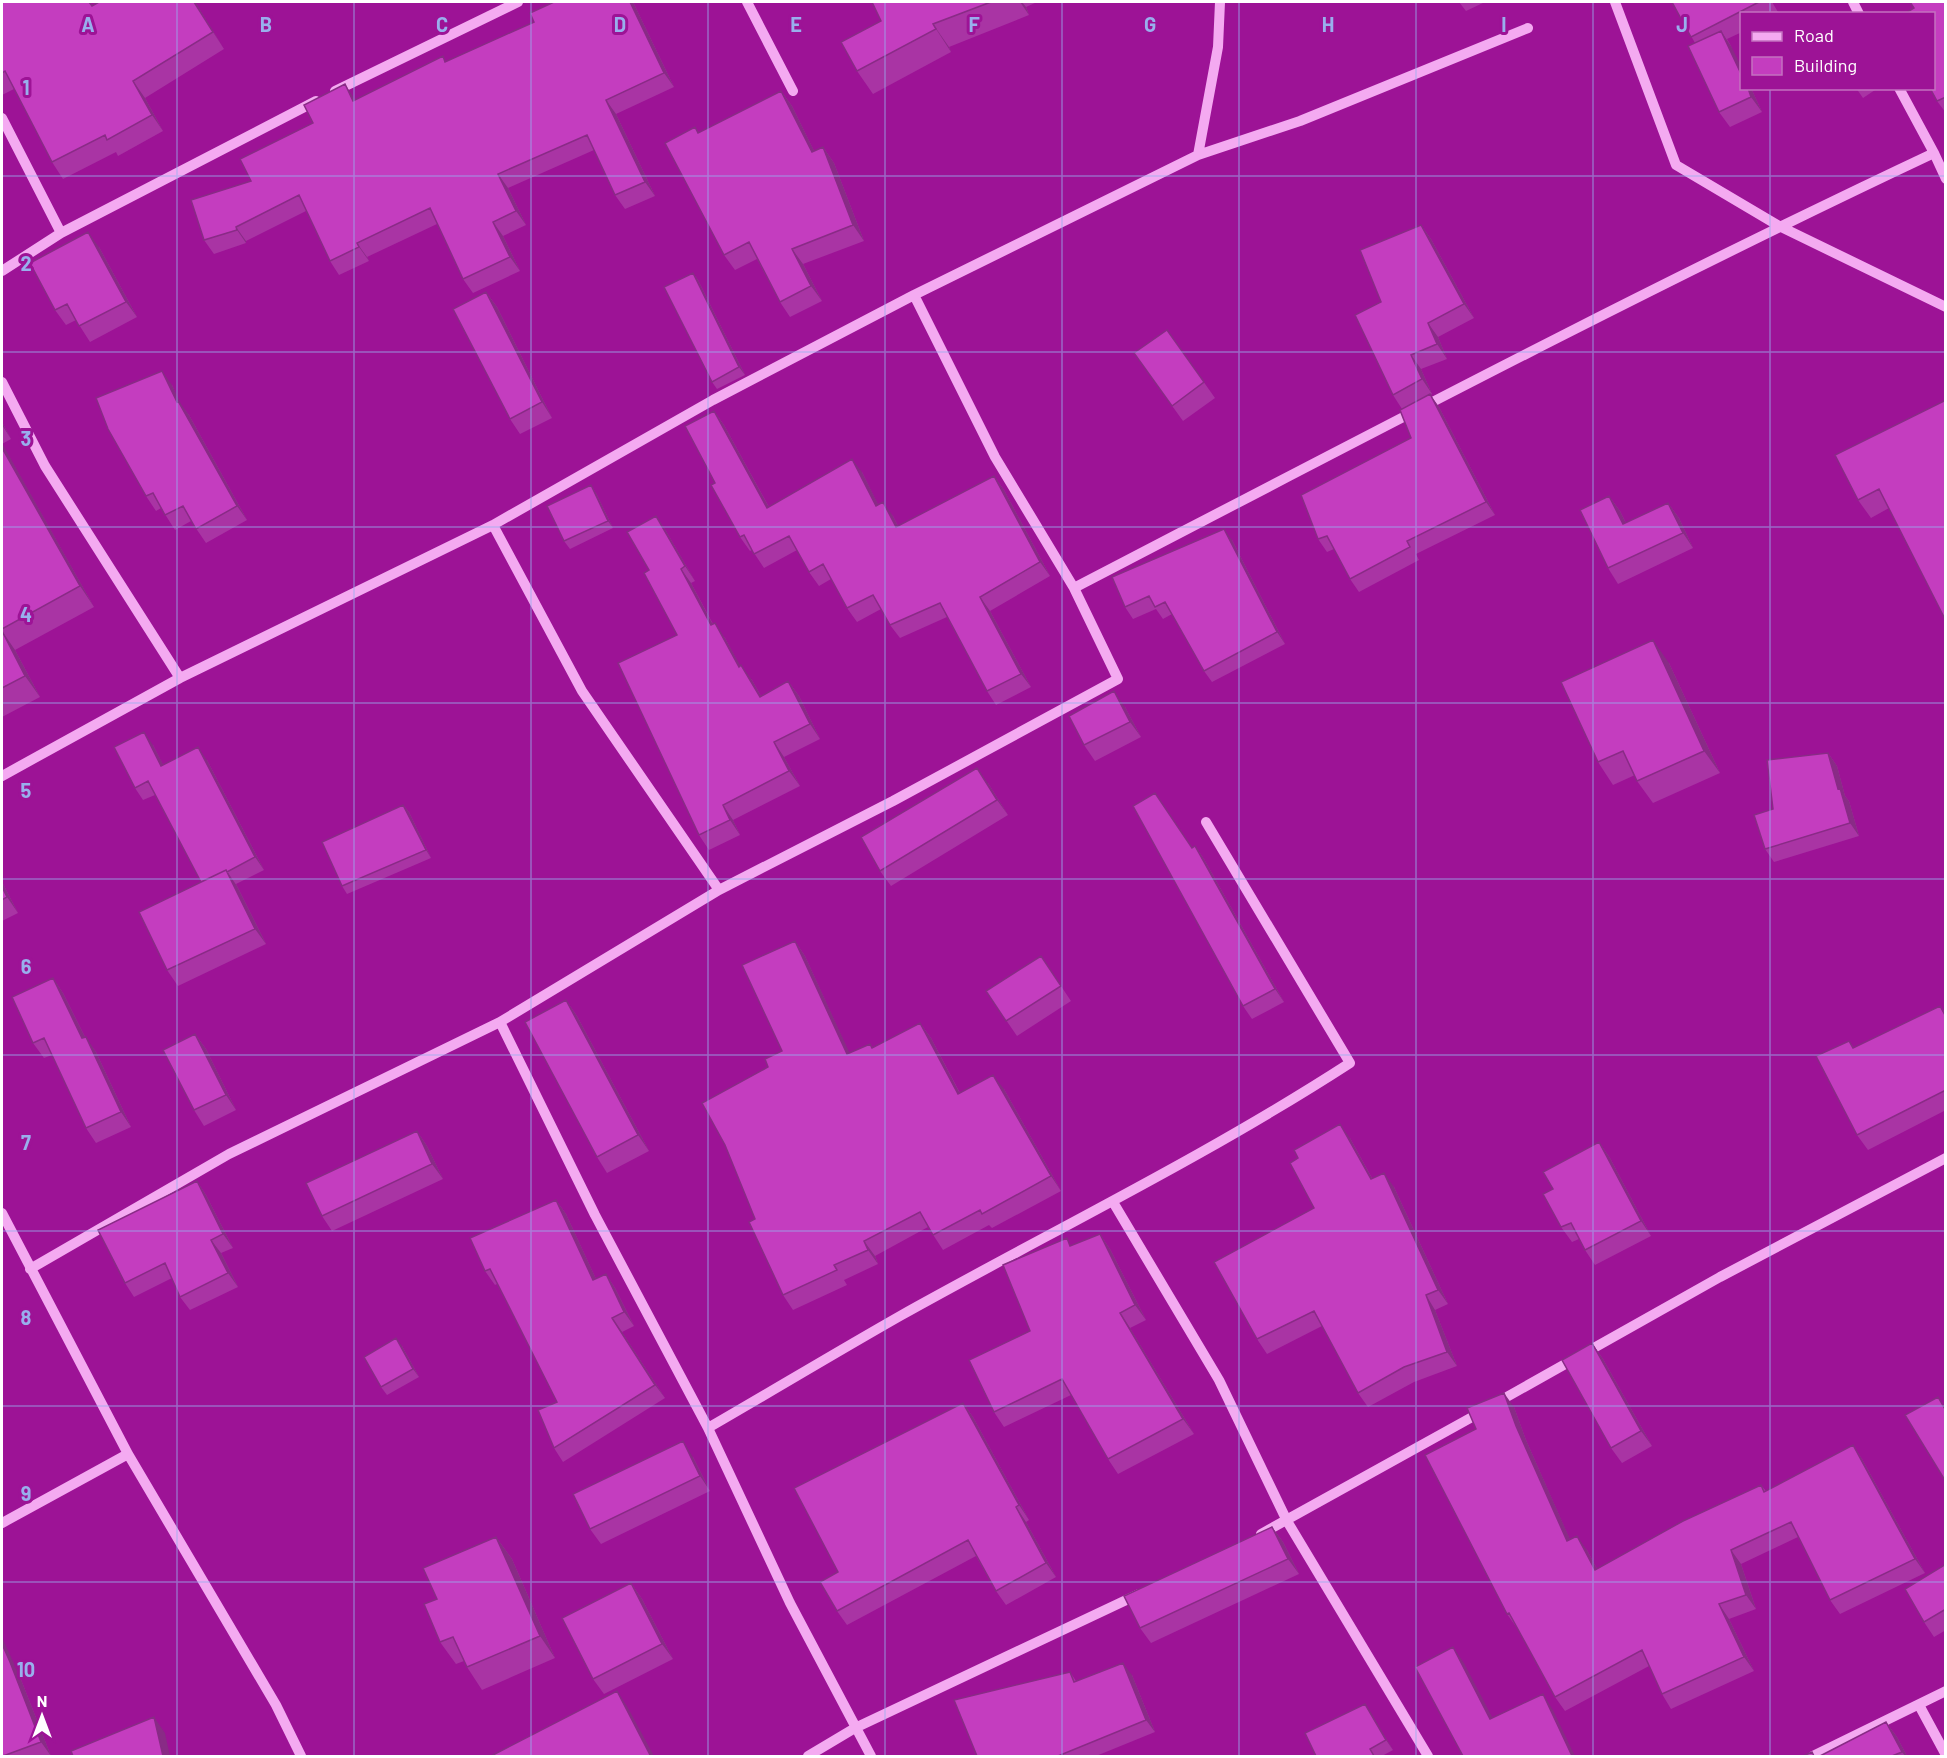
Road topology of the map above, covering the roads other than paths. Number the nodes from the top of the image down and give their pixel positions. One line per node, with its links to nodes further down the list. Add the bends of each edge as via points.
1 (518, 2): 13 (street, via 402,57)
2 (747, 2): 7 (street)
3 (1220, 2): 10 (street, via 1218,47)
4 (1615, 2): 12 (street, via 1676,165)
5 (1528, 28): 10 (street, via 1299,121)
6 (1900, 90): 9 (street)
7 (793, 92)
8 (2, 118): 13 (street)
9 (1934, 153): 11 (street); 12 (street)
10 (1198, 155): 15 (street)
11 (1946, 179)
12 (1779, 226): 16 (street); 19 (street)
13 (61, 233): 14 (street)
14 (2, 271)
15 (914, 295): 18 (street, via 713,400); 19 (street, via 995,457)
16 (1946, 307)
17 (2, 382): 20 (street, via 45,466)
18 (493, 525): 20 (street); 23 (street, via 582,691)
19 (1074, 588): 23 (street, via 1118,679)
20 (180, 678): 21 (street)
21 (2, 776)
22 (1206, 822): 26 (street, via 1350,1063)
23 (719, 890): 24 (street)
24 (500, 1022): 28 (street, via 229,1154); 29 (street, via 595,1215)
25 (1946, 1158): 31 (street, via 1720,1277)
26 (1113, 1202): 29 (street, via 901,1316); 31 (street, via 1220,1380)
27 (2, 1213): 28 (street)
28 (30, 1269): 30 (street)
29 (708, 1428): 37 (street, via 790,1603)
30 (128, 1454): 32 (street); 39 (street, via 276,1705)
31 (1287, 1521): 33 (street); 42 (street)
32 (2, 1523)
33 (1245, 1542)
34 (1150, 1588): 37 (street)
35 (1946, 1691): 36 (street)
36 (1919, 1705): 38 (street); 43 (street)
37 (855, 1728): 40 (street); 41 (street)
38 (1946, 1755)
39 (301, 1756)
40 (808, 1756)
41 (871, 1756)
42 (1428, 1756)
43 (1813, 1756)

